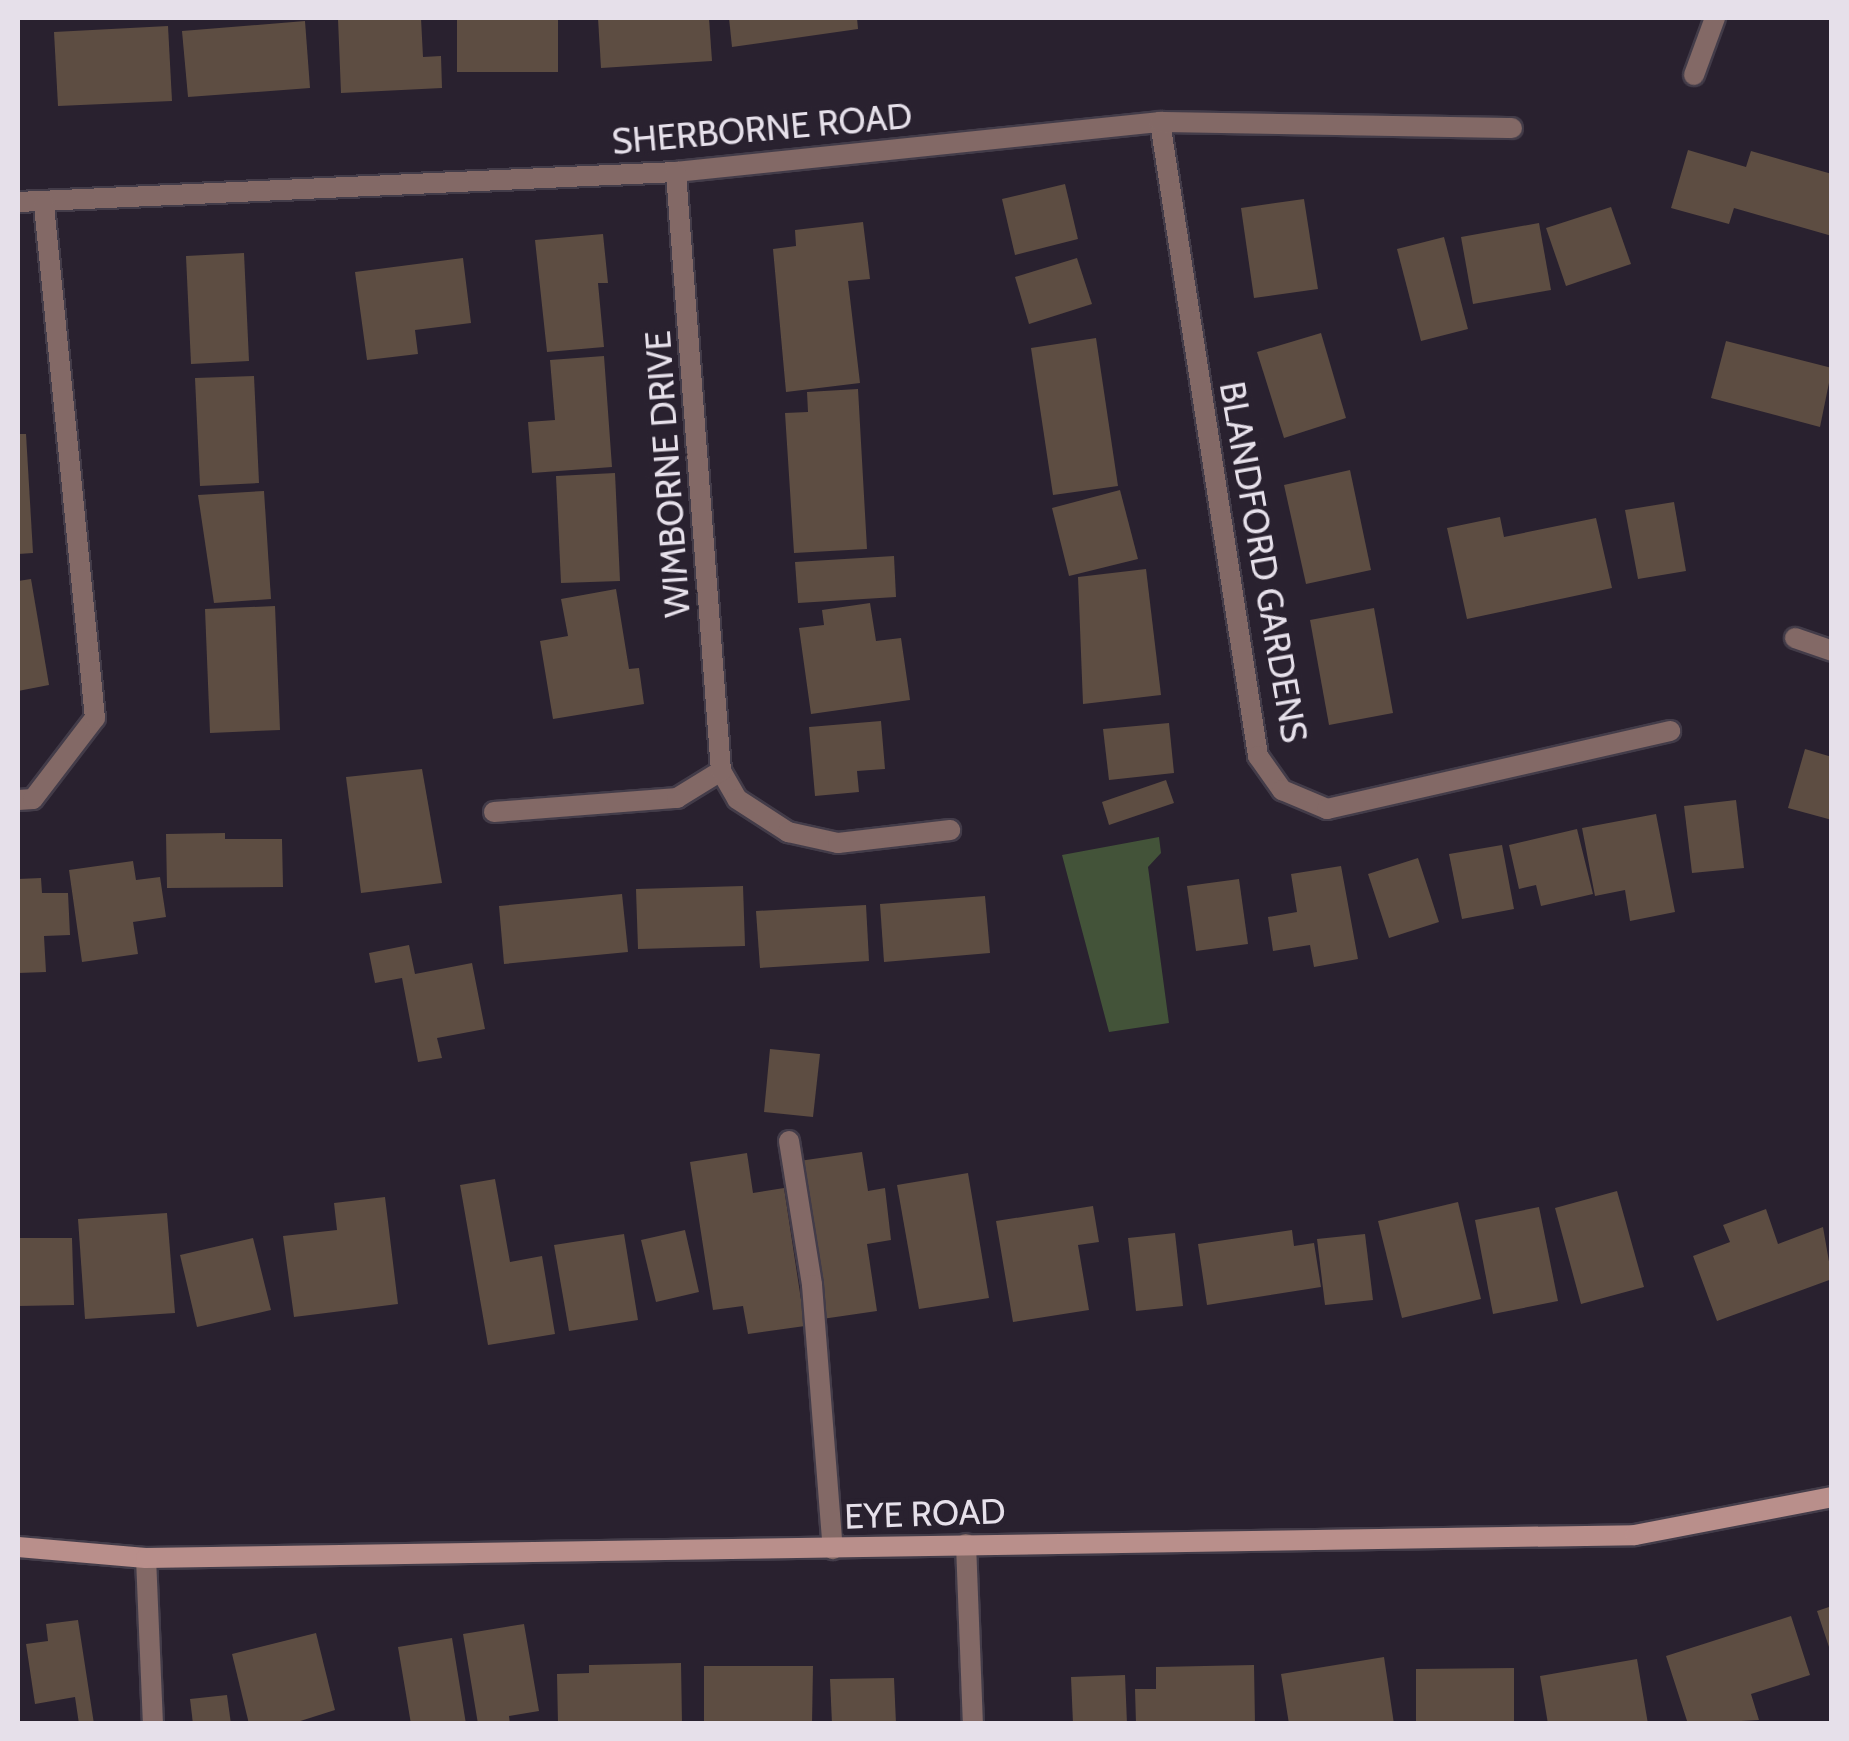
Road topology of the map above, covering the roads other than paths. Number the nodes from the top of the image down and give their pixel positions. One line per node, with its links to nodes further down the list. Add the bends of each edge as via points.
1 (1715, 18): 2 (street)
2 (1694, 75)
3 (1160, 122): 4 (street, SHERBORNE ROAD); 5 (street, SHERBORNE ROAD); 10 (street, BLANDFORD GARDENS, via 1258,756 1282,790 1328,809)
4 (1512, 128)
5 (676, 172): 7 (street, SHERBORNE ROAD); 11 (street, WIMBORNE DRIVE)
6 (18, 202): 7 (street, SHERBORNE ROAD)
7 (44, 205): 12 (street, via 95,718 33,799)
8 (1795, 638): 9 (street)
9 (1832, 651)
10 (1670, 731)
11 (721, 771): 13 (street, via 678,798); 14 (street, via 737,799 788,832 838,843)
12 (18, 800)
13 (494, 812)
14 (950, 830)
15 (789, 1141): 19 (street, via 812,1285)
16 (1832, 1497): 17 (street, EYE ROAD, via 1635,1534)
17 (966, 1544): 19 (street, EYE ROAD); 22 (street)
18 (18, 1547): 20 (street, EYE ROAD)
19 (834, 1549): 20 (street, EYE ROAD)
20 (146, 1558): 21 (street)
21 (153, 1724)
22 (973, 1724)

